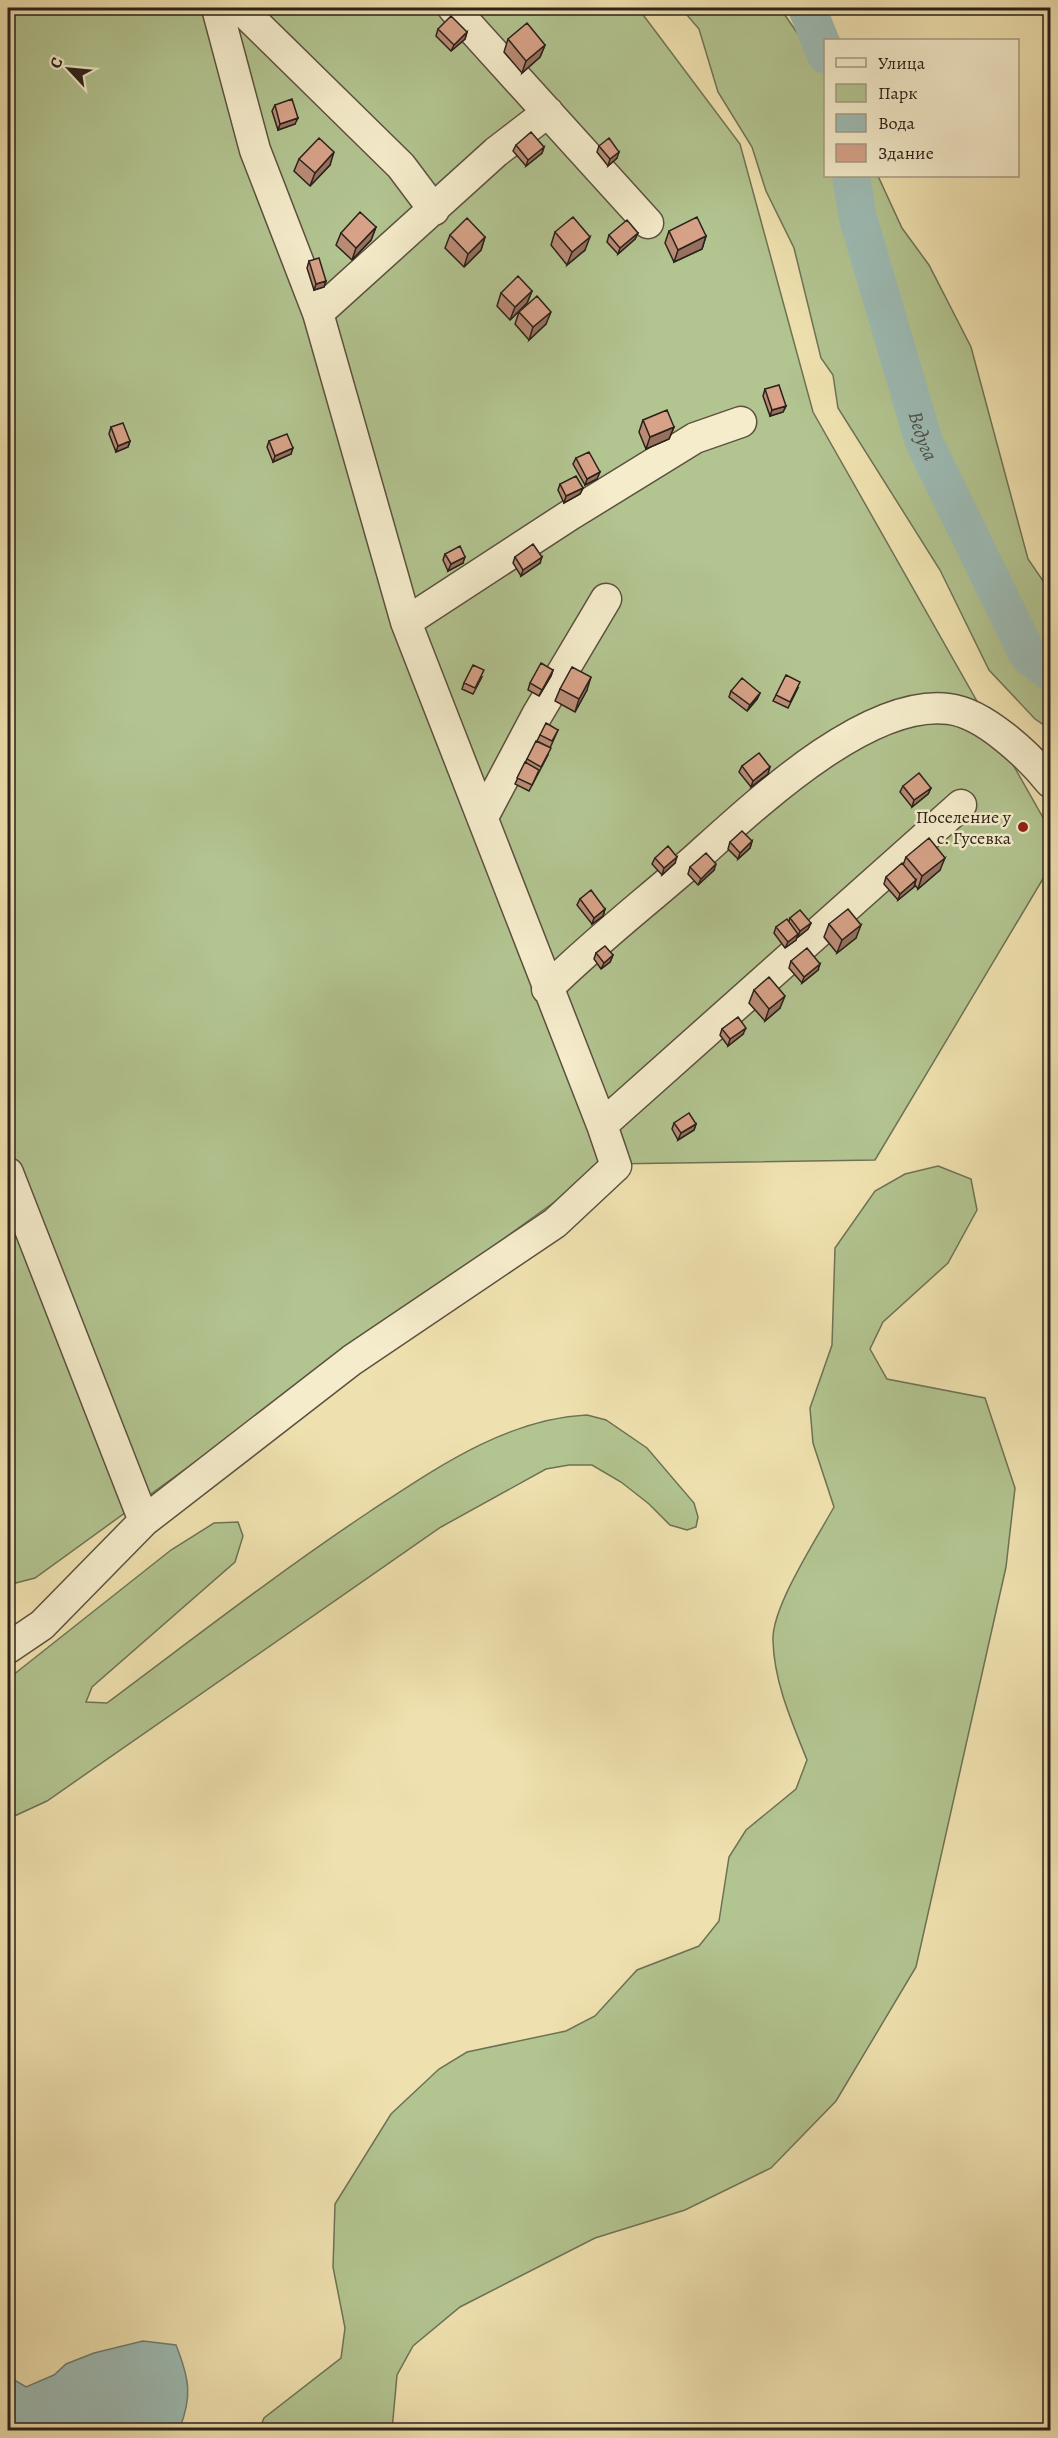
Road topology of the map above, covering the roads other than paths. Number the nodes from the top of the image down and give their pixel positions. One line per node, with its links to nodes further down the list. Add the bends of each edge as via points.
1 (217, 8): 7 (street, via 255,150)
2 (240, 8): 5 (street, via 401,166)
3 (453, 8): 4 (street)
4 (548, 112): 5 (street, via 496,152); 6 (street)
5 (434, 210): 7 (street)
6 (648, 223)
7 (318, 313): 10 (street)
8 (741, 422): 10 (street, via 695,438)
9 (606, 599): 13 (street, via 537,715)
10 (406, 622): 13 (street)
11 (1050, 782): 14 (street, via 1034,761 978,720 950,709 898,715 849,738 795,773 577,958)
12 (961, 806): 15 (street)
13 (483, 817): 14 (street)
14 (547, 989): 15 (street)
15 (602, 1125): 17 (street, via 616,1166 555,1224 352,1360)
16 (8, 1173): 17 (street)
17 (144, 1521): 18 (street, via 42,1625)
18 (8, 1648)

